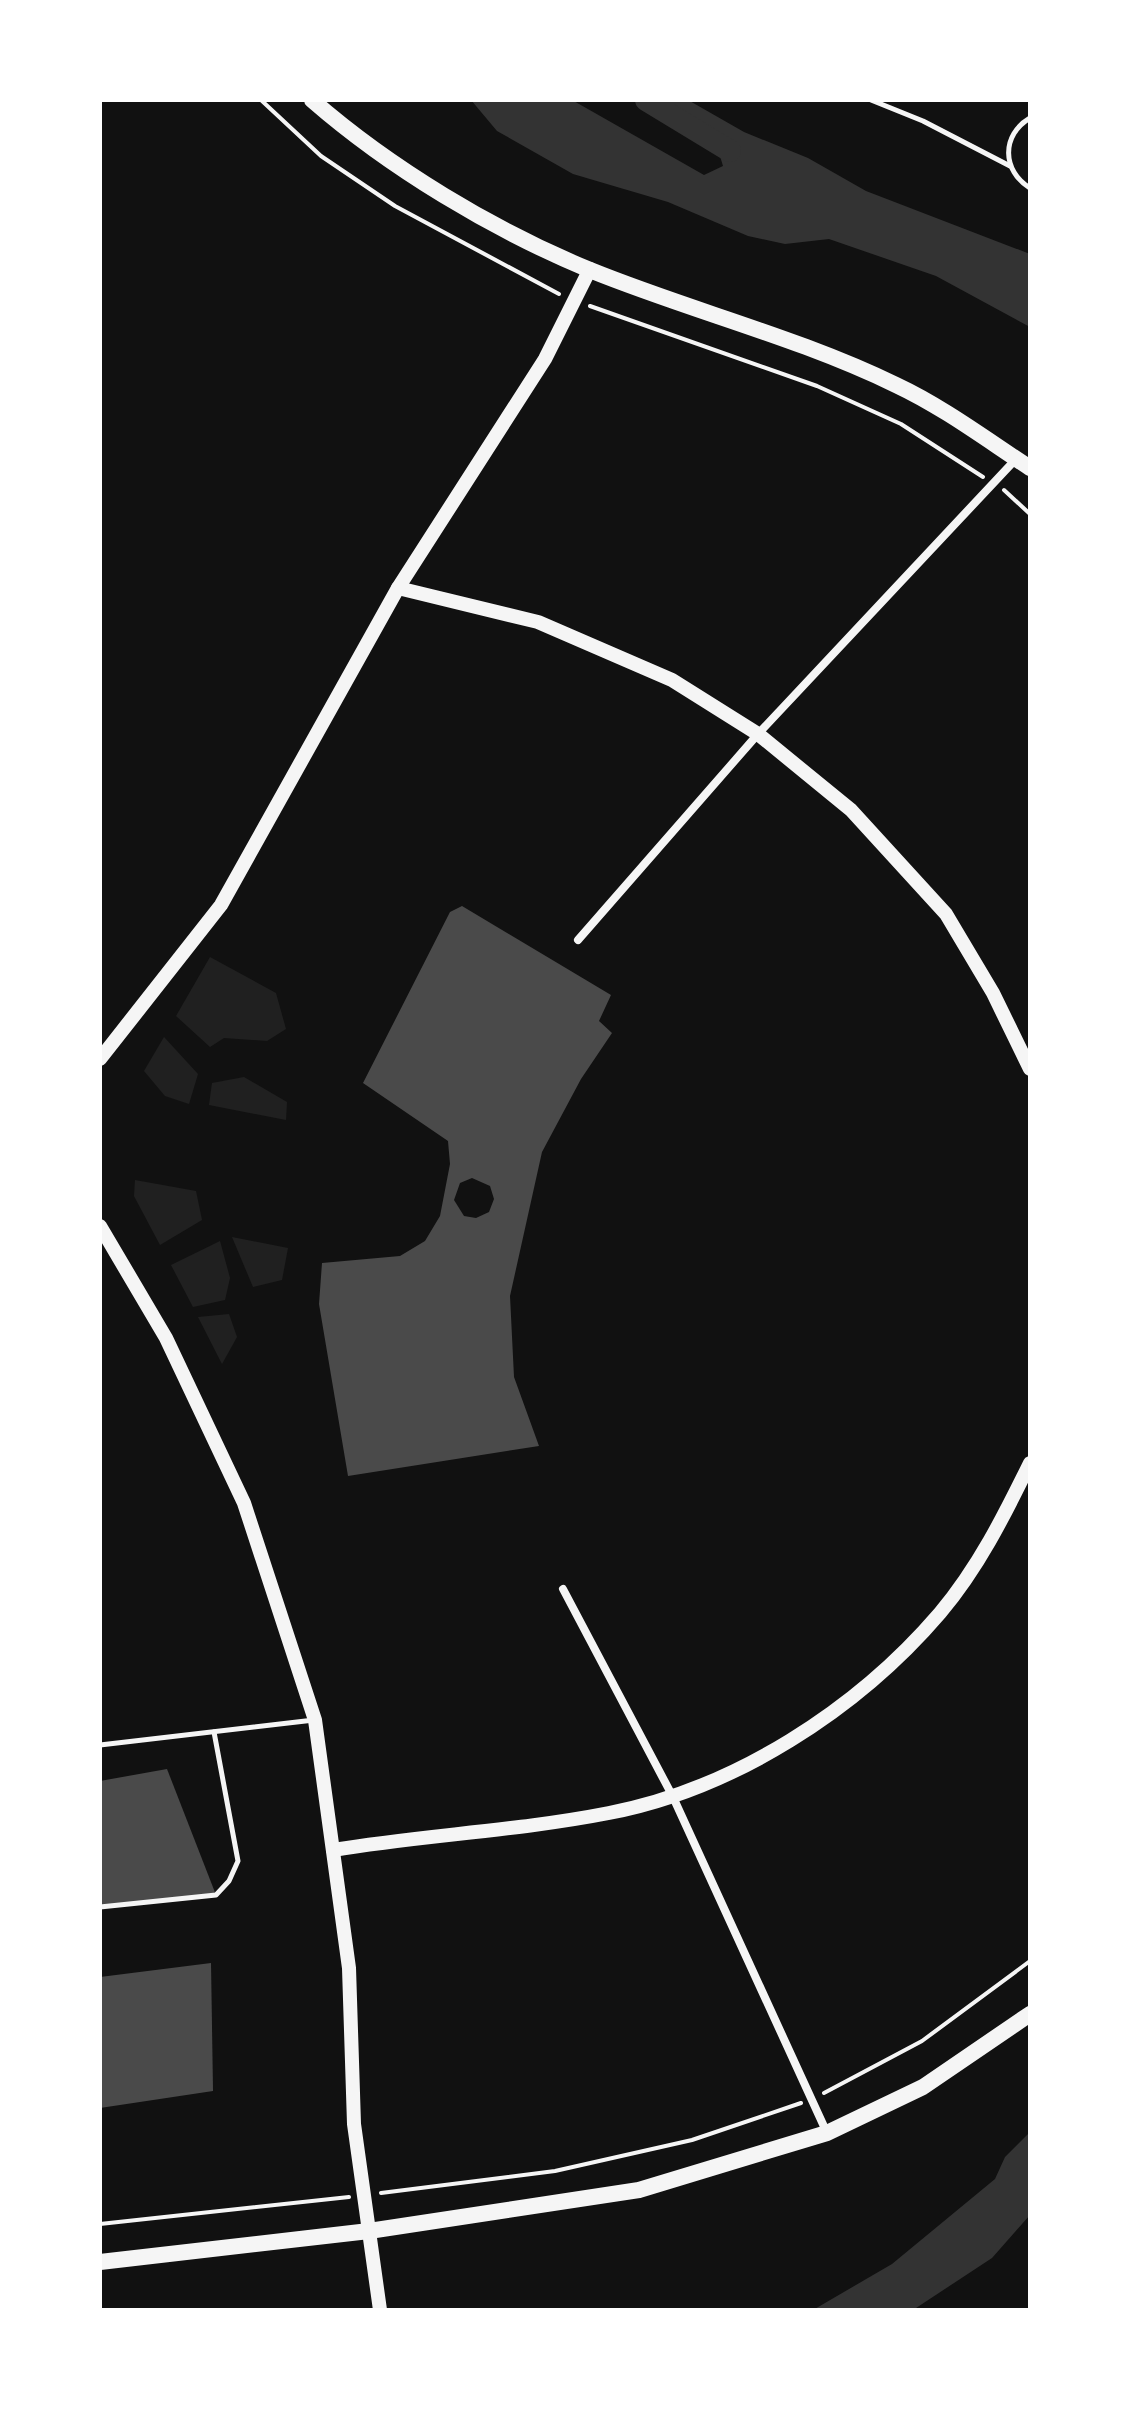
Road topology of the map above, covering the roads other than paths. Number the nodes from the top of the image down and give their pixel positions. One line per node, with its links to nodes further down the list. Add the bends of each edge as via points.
1 (312, 100): 6 (main road, via 414,177)
2 (871, 100): 4 (lane)
3 (1030, 118): 4 (lane, via 1010,140)
4 (1010, 166): 5 (lane)
5 (1030, 188)
6 (590, 269): 7 (main road, via 741,321 898,385); 8 (street, via 545,359)
7 (1023, 463): 9 (street, via 992,483)
8 (398, 588): 9 (street, via 538,622 672,680); 11 (street, via 221,905)
9 (758, 734): 10 (street); 12 (street, via 851,810 946,914)
10 (578, 940)
11 (100, 1059)
12 (1030, 1069)
13 (100, 1226): 16 (street, via 166,1338 244,1503)
14 (1030, 1463): 19 (street, via 980,1558 896,1661 764,1756)
15 (563, 1589): 19 (street)
16 (315, 1720): 17 (lane); 20 (street)
17 (214, 1732): 18 (lane); 21 (lane, via 238,1861 229,1881 216,1895)
18 (100, 1745)
19 (673, 1797): 20 (street, via 609,1813); 23 (street)
20 (333, 1850): 24 (street, via 349,1968 354,2124)
21 (100, 1907)
22 (1030, 2014): 23 (main road, via 923,2087)
23 (827, 2133): 24 (main road, via 639,2190)
24 (369, 2231): 25 (main road); 26 (street)
25 (100, 2262)
26 (380, 2310)

